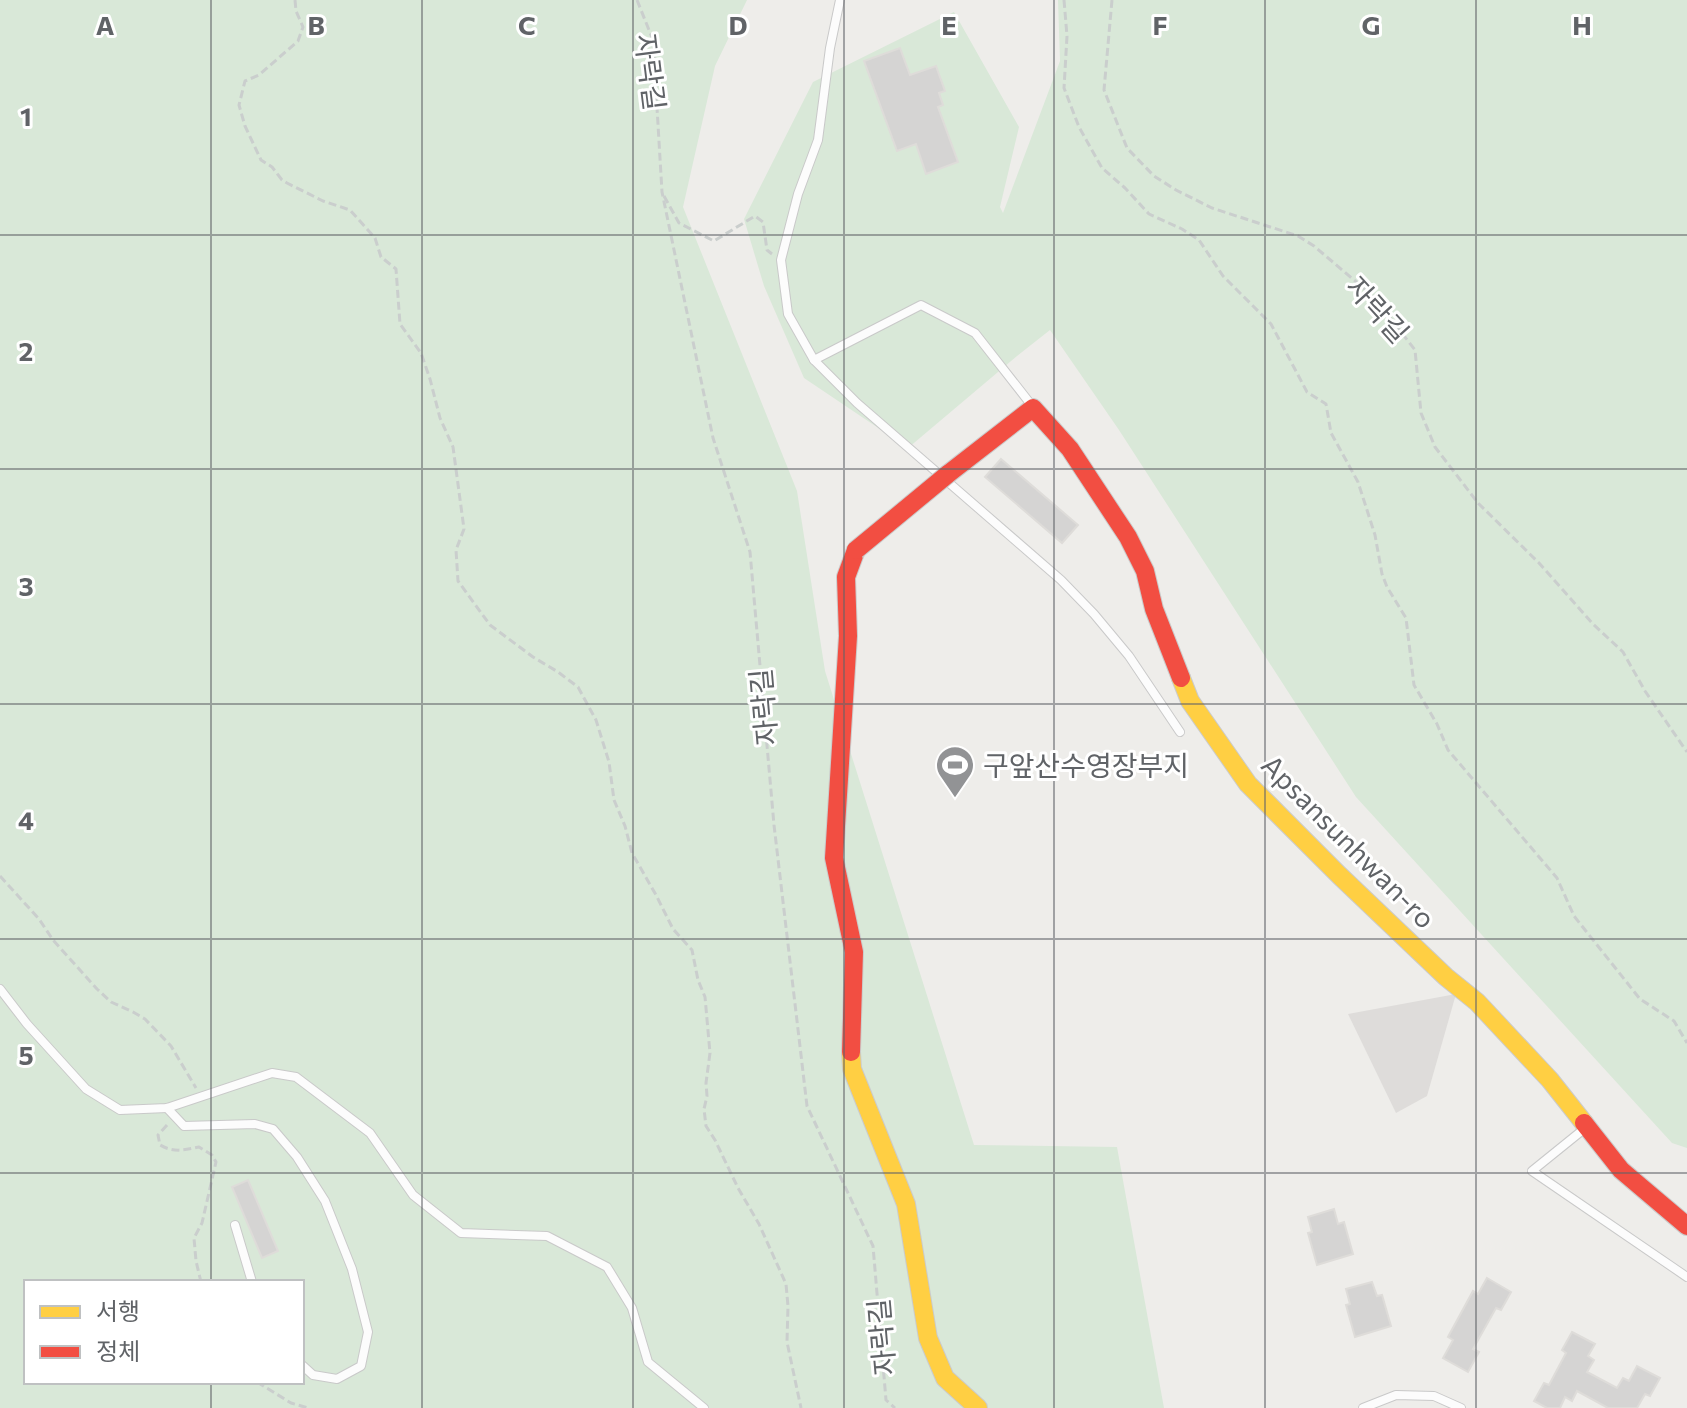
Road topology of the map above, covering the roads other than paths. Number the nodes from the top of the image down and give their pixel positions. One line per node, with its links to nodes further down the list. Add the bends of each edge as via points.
1 (840, 0): 2 (lane, via 818,140 781,260 788,314)
2 (814, 360): 3 (lane, via 921,305 975,333); 4 (lane, via 1061,580 1129,656)
3 (1033, 408): 7 (street, Apsansunhwan-ro, via 1070,449 1128,537 1190,701 1248,784 1477,1002); 14 (street, bridge, via 856,550 846,577 848,636 834,858 854,952 852,1069 906,1204 928,1338 945,1378)
4 (1180, 732)
5 (0, 989): 6 (lane, via 86,1089 120,1110)
6 (167, 1108): 12 (lane, via 184,1126 255,1124 273,1129 325,1201 352,1269 368,1332 361,1366 337,1379 313,1375); 13 (lane, via 272,1073 296,1077 370,1133 413,1195 461,1233 547,1236 607,1267 632,1308 648,1362)
7 (1588, 1126): 9 (street, Apsansunhwan-ro, via 1621,1170); 10 (lane, via 1532,1171)
8 (235, 1225): 11 (lane)
9 (1687, 1226)
10 (1687, 1277)
11 (251, 1280)
12 (304, 1367)
13 (704, 1408)
14 (978, 1408)
15 (1363, 1408): 16 (lane, via 1396,1395 1434,1396)
16 (1461, 1408)

